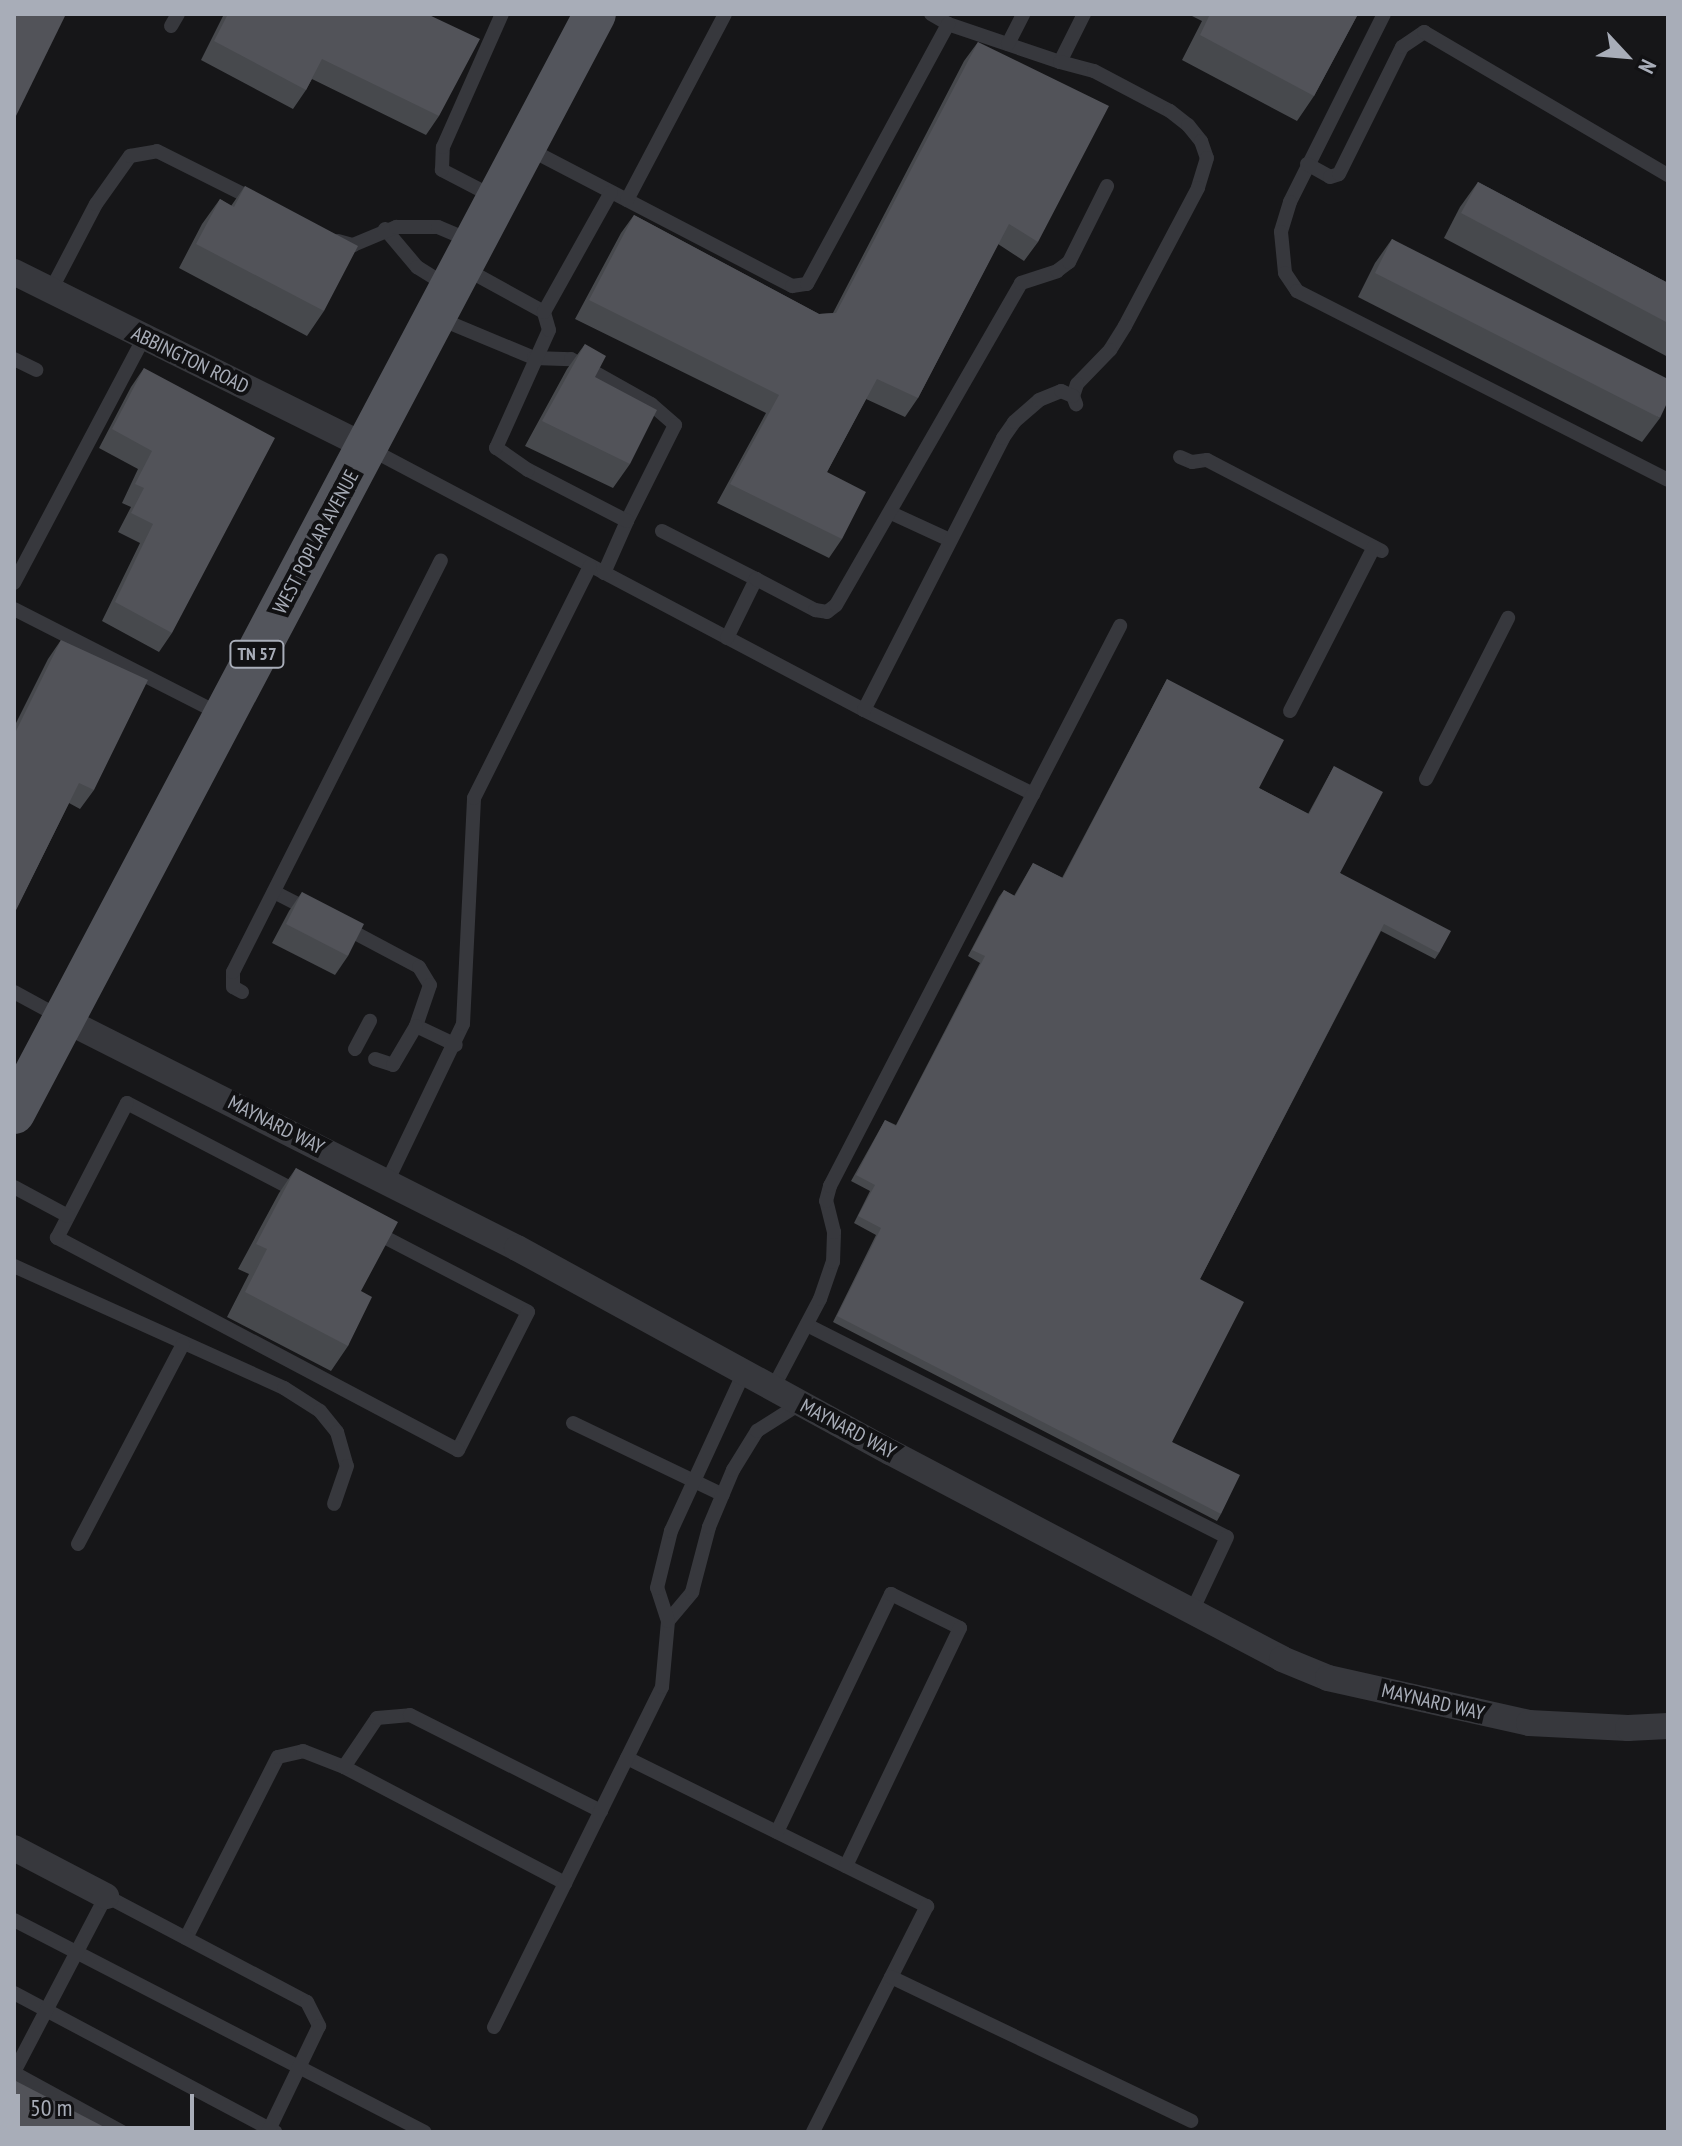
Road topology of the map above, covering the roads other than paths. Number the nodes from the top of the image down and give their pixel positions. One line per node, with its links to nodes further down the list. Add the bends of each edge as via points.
1 (502, 14): 16 (lane, via 443,147 442,170)
2 (595, 14): 11 (main road, WEST POPLAR AVENUE / TN 57)
3 (725, 14): 17 (lane)
4 (931, 14): 8 (lane)
5 (1023, 14): 9 (lane)
6 (1084, 14): 10 (lane)
7 (1384, 14): 12 (lane)
8 (948, 24): 9 (lane); 17 (lane, via 807,284 792,286)
9 (1008, 44): 10 (lane)
10 (1060, 62): 35 (lane, via 1094,71 1170,111 1201,141 1207,158 1198,188 1110,350 1072,394 1039,400 1014,422)
11 (525, 147): 15 (lane); 16 (main road, WEST POPLAR AVENUE / TN 57)
12 (1307, 164): 13 (lane, via 1330,177 1339,174 1402,47 1424,32); 31 (lane, via 1281,232 1285,273 1297,291)
13 (1668, 175)
14 (1107, 186): 32 (lane, via 1069,262 1021,283)
15 (611, 192): 17 (lane); 24 (lane)
16 (498, 199): 22 (main road, WEST POPLAR AVENUE / TN 57)
17 (627, 200)
18 (268, 206): 23 (lane, via 157,151 130,156 96,204)
19 (385, 229): 20 (lane, via 353,245); 22 (lane, via 417,267); 22 (lane, via 438,227)
20 (324, 234)
21 (14, 272): 23 (street, ABBINGTON ROAD)
22 (455, 278): 24 (lane); 26 (lane); 29 (main road, WEST POPLAR AVENUE / TN 57)
23 (51, 290): 25 (street, ABBINGTON ROAD)
24 (544, 312): 26 (lane, via 549,330)
25 (144, 337): 29 (street, ABBINGTON ROAD); 40 (lane)
26 (534, 358): 33 (lane, via 496,448); 33 (lane, via 571,359 651,404 675,425)
27 (14, 359): 28 (lane)
28 (37, 370)
29 (366, 447): 37 (lane); 47 (main road, WEST POPLAR AVENUE / TN 57)
30 (1180, 457): 46 (lane, via 1207,460 1378,549)
31 (1668, 480)
32 (891, 513): 35 (lane); 39 (lane, via 827,612)
33 (627, 521): 38 (lane)
34 (662, 531): 39 (lane)
35 (950, 540): 45 (lane)
36 (441, 561): 50 (lane)
37 (590, 566): 38 (lane); 56 (lane, via 474,798 466,1000)
38 (604, 573): 44 (lane)
39 (756, 579): 44 (lane)
40 (14, 583)
41 (14, 609): 47 (lane)
42 (1508, 618): 48 (lane)
43 (1120, 626): 49 (lane)
44 (727, 638): 45 (lane)
45 (864, 710): 49 (lane)
46 (1290, 711)
47 (224, 716): 53 (main road, WEST POPLAR AVENUE / TN 57)
48 (1426, 779)
49 (1033, 794): 64 (lane, via 827,1194 833,1262)
50 (274, 892): 52 (lane, via 230,981); 55 (lane, via 419,967 430,985)
51 (14, 992): 53 (lane)
52 (242, 992)
53 (63, 1019): 59 (main road, WEST POPLAR AVENUE / TN 57); 60 (street, MAYNARD WAY)
54 (370, 1021): 57 (lane)
55 (416, 1026): 56 (lane); 58 (lane, via 393,1065)
56 (456, 1045): 60 (lane)
57 (355, 1049)
58 (375, 1059)
59 (14, 1113)
60 (387, 1182): 66 (street, MAYNARD WAY)
61 (14, 1187): 62 (lane)
62 (68, 1216): 62 (lane, via 57,1238 458,1450 528,1312 127,1103)
63 (14, 1266): 65 (lane)
64 (807, 1325): 67 (lane); 74 (lane, via 1227,1537)
65 (183, 1344): 72 (lane, via 284,1388 320,1411 337,1432 347,1466); 73 (lane)
66 (744, 1372): 67 (street, MAYNARD WAY); 70 (lane)
67 (773, 1388): 68 (street, MAYNARD WAY)
68 (801, 1403): 71 (lane, via 757,1431); 74 (street, MAYNARD WAY)
69 (573, 1423): 70 (lane)
70 (692, 1481): 71 (lane); 75 (lane, via 671,1531 657,1588)
71 (723, 1495): 75 (lane, via 692,1592)
72 (334, 1504)
73 (78, 1544)
74 (1192, 1611): 76 (street, MAYNARD WAY, via 1328,1678 1529,1723)
75 (668, 1621): 77 (lane, via 662,1687)
76 (1668, 1726)
77 (627, 1758): 79 (lane); 80 (lane)
78 (344, 1767): 79 (lane, via 377,1718 410,1715); 83 (lane); 86 (lane, via 303,1751 278,1757)
79 (601, 1811): 83 (lane)
80 (777, 1832): 82 (lane); 82 (lane, via 891,1594 960,1628)
81 (14, 1848): 84 (street)
82 (846, 1866): 88 (lane, via 927,1906)
83 (565, 1883): 91 (lane)
84 (106, 1896): 86 (lane); 87 (lane)
85 (14, 1920): 87 (lane)
86 (186, 1938): 92 (lane, via 307,2002 319,2026)
87 (78, 1953): 90 (lane); 92 (lane)
88 (891, 1977): 94 (lane); 98 (lane)
89 (14, 1993): 90 (lane)
90 (47, 2011): 93 (lane); 95 (lane)
91 (494, 2027)
92 (301, 2068): 95 (lane); 97 (lane)
93 (14, 2072): 96 (lane)
94 (1191, 2121)
95 (271, 2131)
96 (122, 2132)
97 (425, 2132)
98 (813, 2132)

